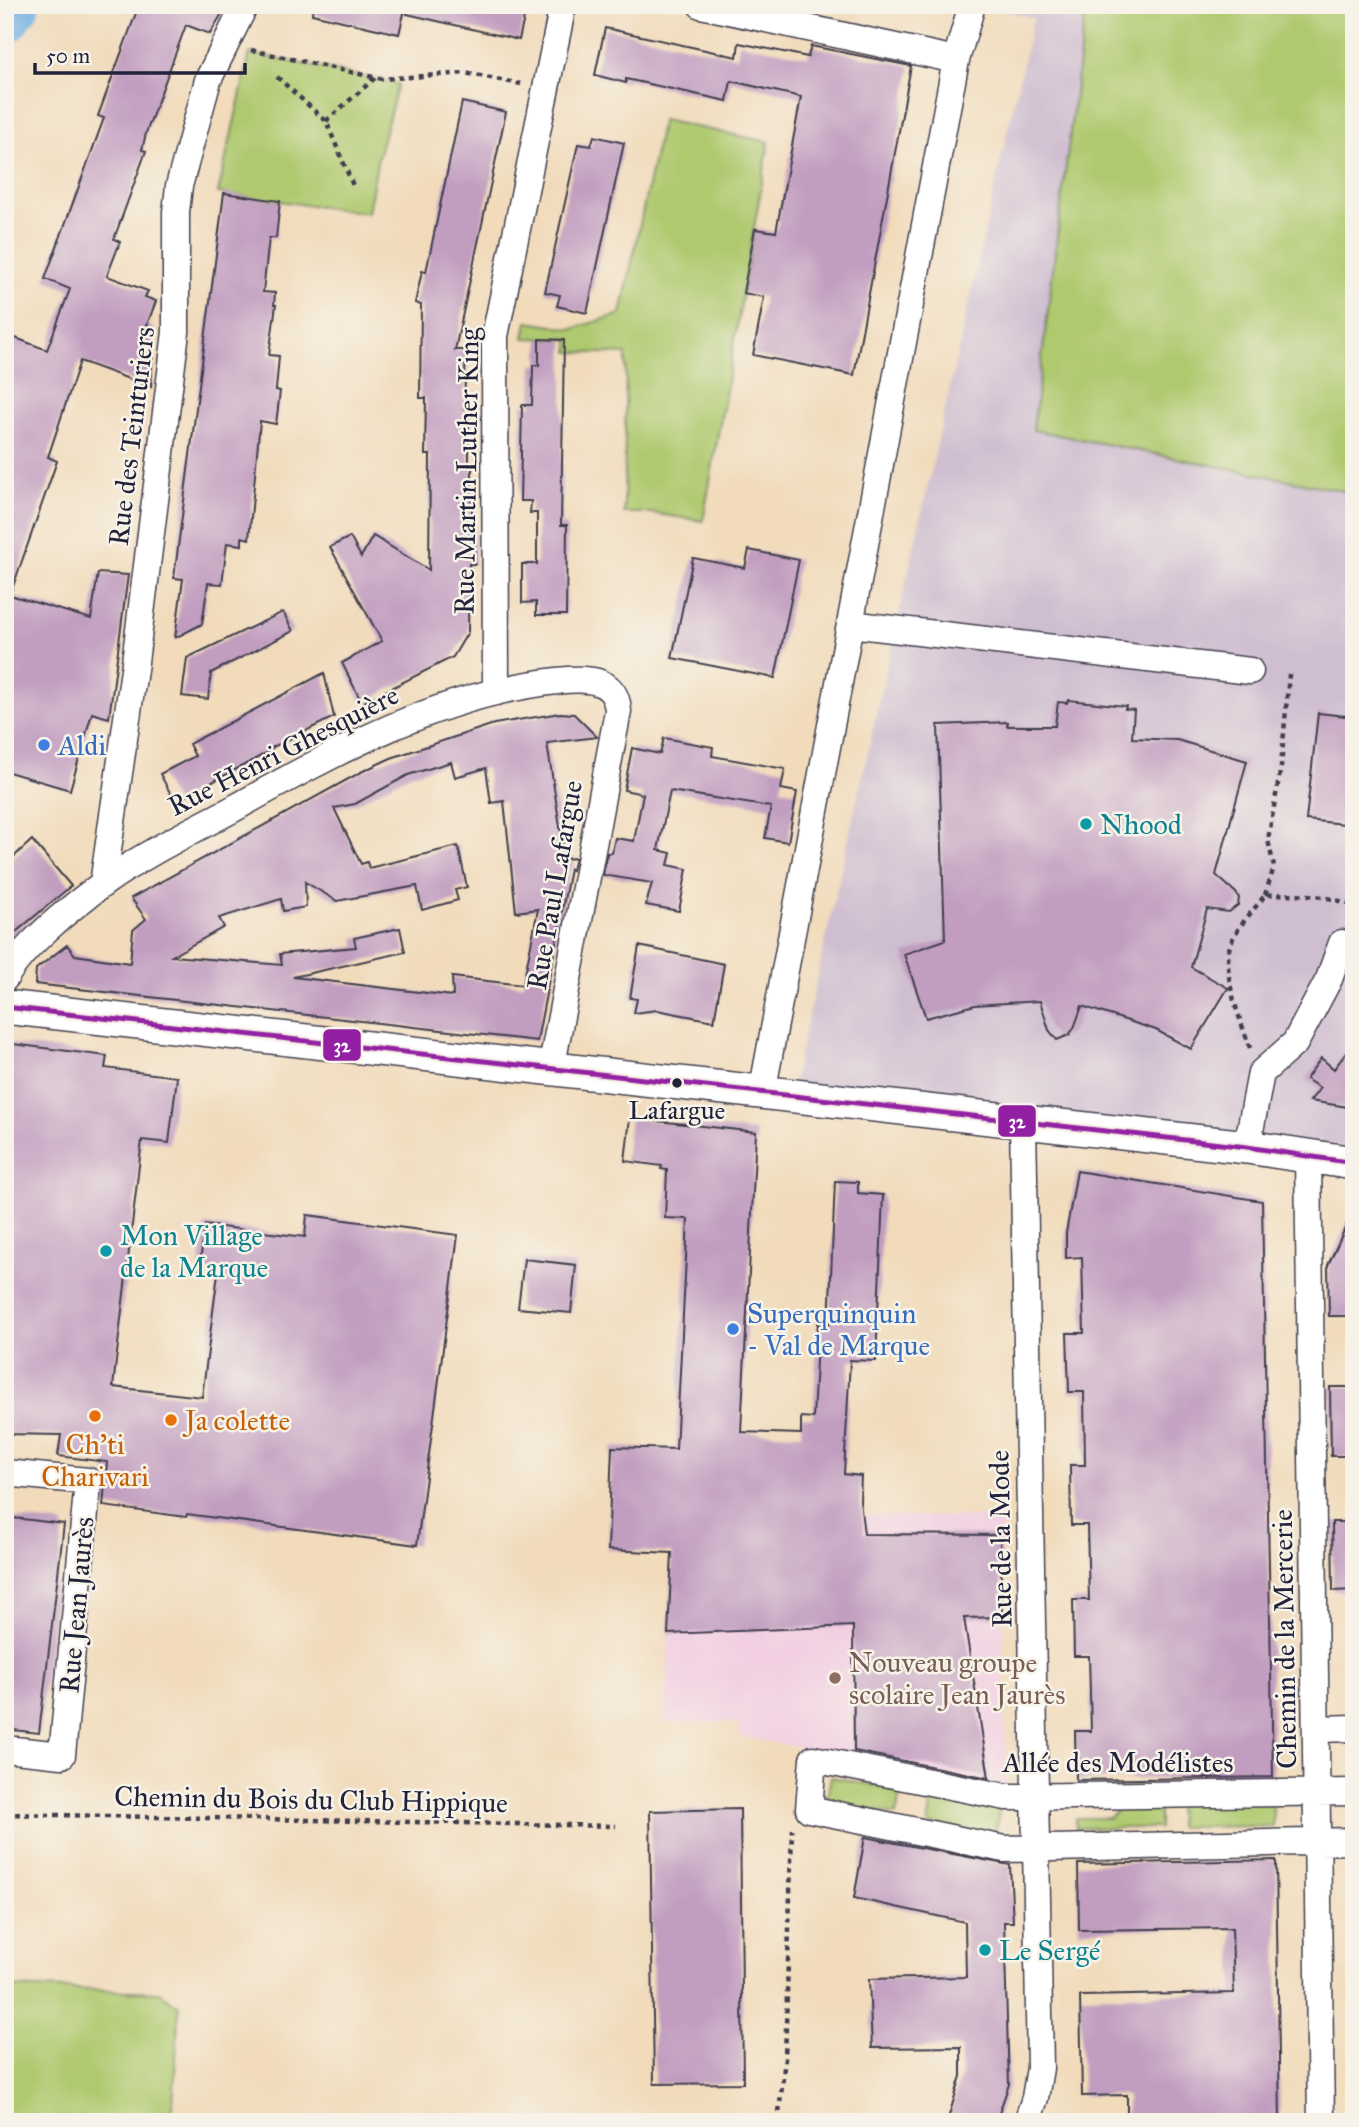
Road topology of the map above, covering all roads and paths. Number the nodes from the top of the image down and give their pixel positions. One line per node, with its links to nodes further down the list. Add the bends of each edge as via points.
1 (245, 5): 5 (street, Rue des Teinturiers)
2 (563, 5): 9 (street, Rue Martin Luther King)
3 (701, 5): 6 (street)
4 (972, 5): 6 (street)
5 (225, 44): 8 (path); 17 (street, Rue des Teinturiers, via 208,80 179,186 176,332)
6 (956, 60): 12 (street)
7 (277, 77): 10 (path)
8 (375, 77): 9 (path, via 465,73); 10 (path)
9 (546, 89): 15 (street, Rue Martin Luther King, via 495,336)
10 (326, 121): 11 (path)
11 (354, 188)
12 (850, 624): 13 (street); 25 (street)
13 (1250, 671)
14 (1289, 674): 18 (path, via 1281,767 1268,840 1274,867)
15 (496, 692): 16 (street, Rue Henri Ghesquière, via 544,683 599,682 614,694); 17 (street, Rue Henri Ghesquière, via 425,713 342,749)
16 (618, 711): 23 (street, Rue Paul Lafargue)
17 (103, 884): 21 (street, Rue Henri Ghesquière, via 26,948)
18 (1265, 895): 19 (path, via 1300,892); 24 (path, via 1229,949 1231,994)
19 (1354, 906)
20 (1354, 945): 24 (street, via 1342,943 1329,979 1295,1042)
21 (5, 978)
22 (5, 1007): 23 (main road)
23 (551, 1070): 25 (main road)
24 (1261, 1073): 27 (street)
25 (762, 1093): 26 (main road)
26 (1023, 1122): 27 (main road); 36 (street, Rue de la Mode)
27 (1247, 1147): 28 (main road)
28 (1308, 1156): 29 (main road); 32 (street, Chemin de la Mercerie)
29 (1354, 1163)
30 (5, 1473): 33 (street, Rue Jean Jaurès, via 88,1481 62,1755)
31 (1354, 1728): 32 (street)
32 (1317, 1729): 35 (street, Chemin de la Mercerie)
33 (5, 1749)
34 (1354, 1792): 35 (street, Allée des Modélistes)
35 (1317, 1793): 36 (street, Allée des Modélistes); 41 (street, Chemin de la Mercerie)
36 (1036, 1797): 37 (street, Allée des Modélistes, via 1006,1797 813,1759); 42 (street, Rue de la Mode)
37 (809, 1810): 42 (street, via 1004,1849); 43 (path, via 795,1816 792,1829 785,2059)
38 (5, 1814): 39 (path, Chemin du Bois du Club Hippique)
39 (616, 1826)
40 (1354, 1841): 41 (street)
41 (1318, 1842): 42 (street); 45 (street, Chemin de la Mercerie)
42 (1037, 1848): 44 (street, Rue de la Mode, via 1040,2068)
43 (778, 2122)
44 (1027, 2122)
45 (1321, 2122)

